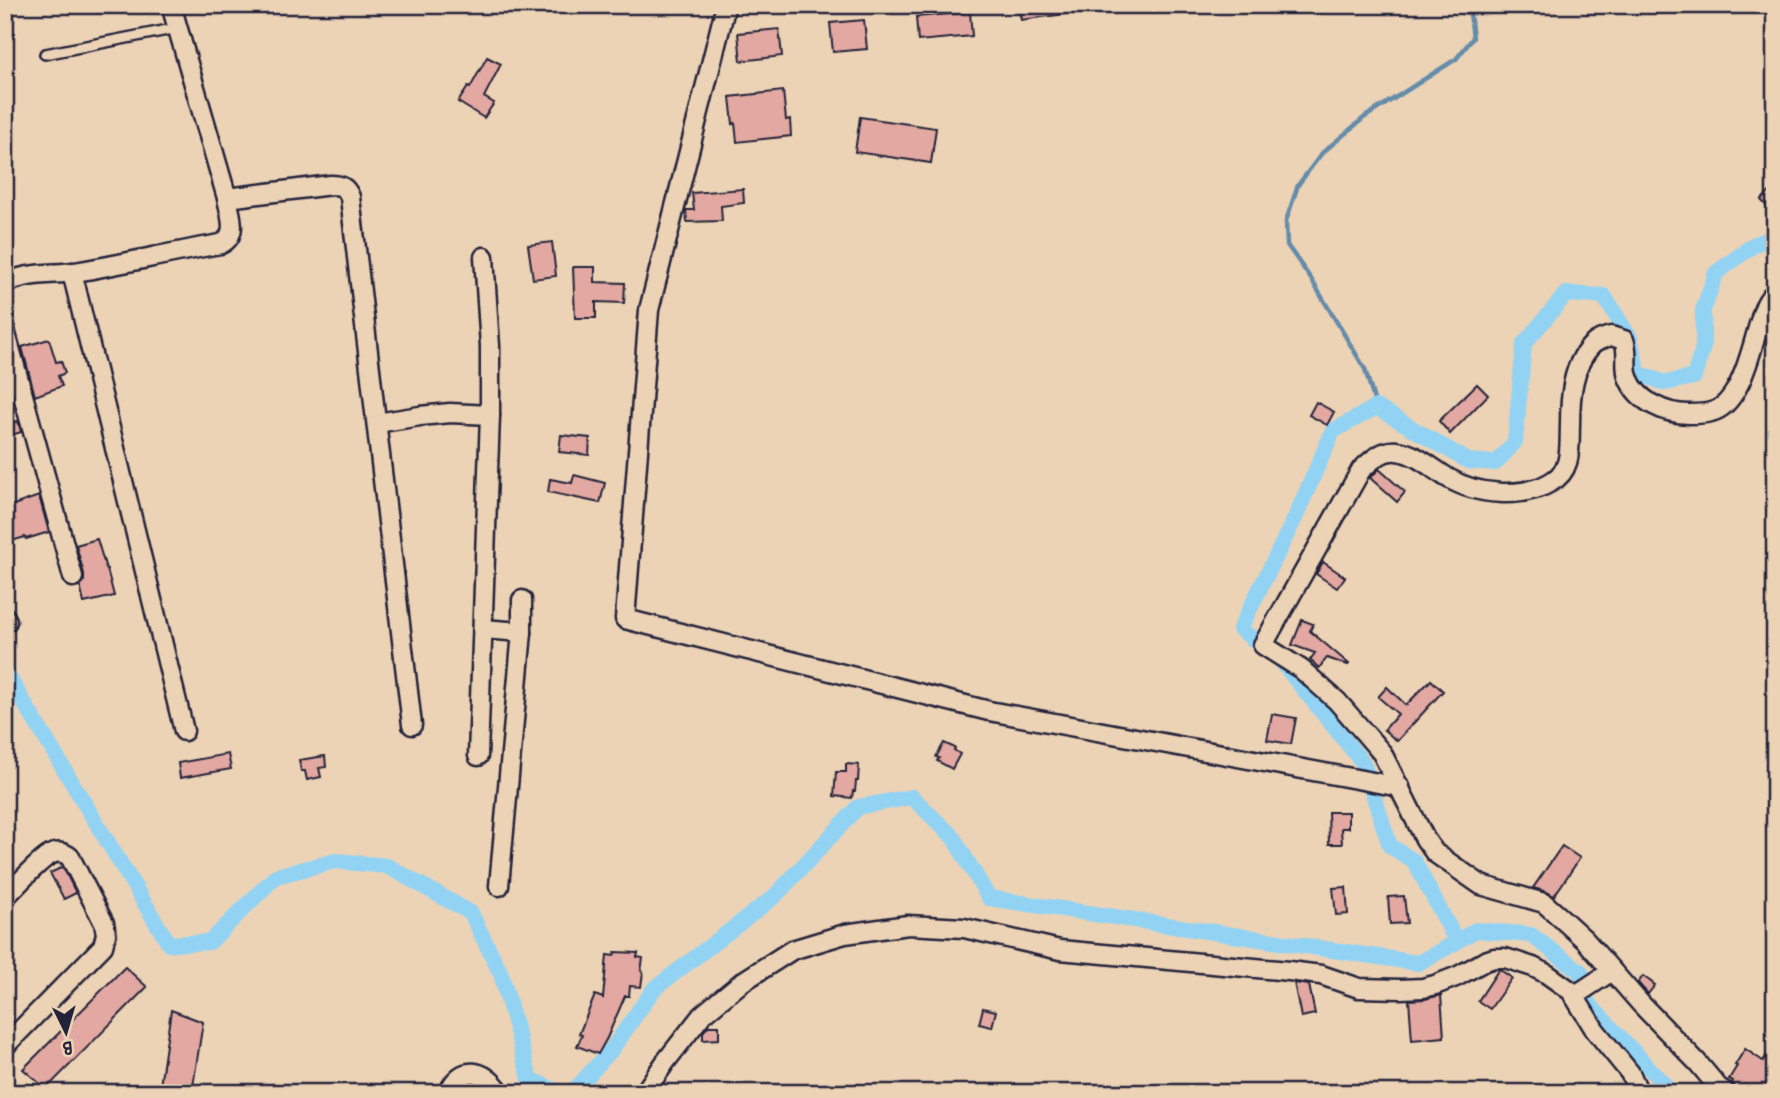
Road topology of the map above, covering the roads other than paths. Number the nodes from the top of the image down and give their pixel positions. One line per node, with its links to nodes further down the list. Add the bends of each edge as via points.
1 (171, 5): 3 (street)
2 (726, 5): 20 (street, via 649,310 625,619 989,711)
3 (178, 28): 4 (lane); 5 (street)
4 (45, 54)
5 (228, 198): 7 (street, via 232,233 221,244); 12 (street, via 331,185 347,190)
6 (484, 257): 11 (street)
7 (72, 272): 8 (street); 18 (street)
8 (5, 284)
9 (1775, 293): 20 (street, via 1764,308 1745,375 1727,402 1713,412 1663,410 1643,397 1628,377 1624,340 1611,336 1593,343 1575,378 1569,459 1553,482 1522,492 1471,487 1397,451 1384,452 1361,470 1263,645 1301,668 1337,701 1382,753)
10 (5, 330): 13 (street)
11 (490, 415): 12 (street, via 450,413); 15 (street)
12 (377, 423): 17 (street)
13 (73, 577)
14 (522, 600): 16 (street)
15 (483, 629): 16 (street); 19 (street)
16 (522, 632): 21 (street)
17 (412, 725)
18 (184, 731)
19 (478, 756)
20 (1400, 788): 23 (street, via 1435,853 1481,885 1544,903)
21 (499, 886)
22 (5, 897): 25 (street, via 48,856 67,854 106,934 103,946)
23 (1612, 971): 24 (street); 30 (street)
24 (1574, 996): 28 (street, via 1547,974 1505,958 1485,961 1423,988 1359,988 1321,975 1060,950 964,928 908,925 845,934 793,950 742,982 702,1014); 29 (street, via 1630,1073)
25 (5, 1046)
26 (448, 1093): 27 (street, via 454,1080 465,1073 482,1074)
27 (501, 1093)
28 (644, 1093)
29 (1639, 1093)
30 (1726, 1093)

